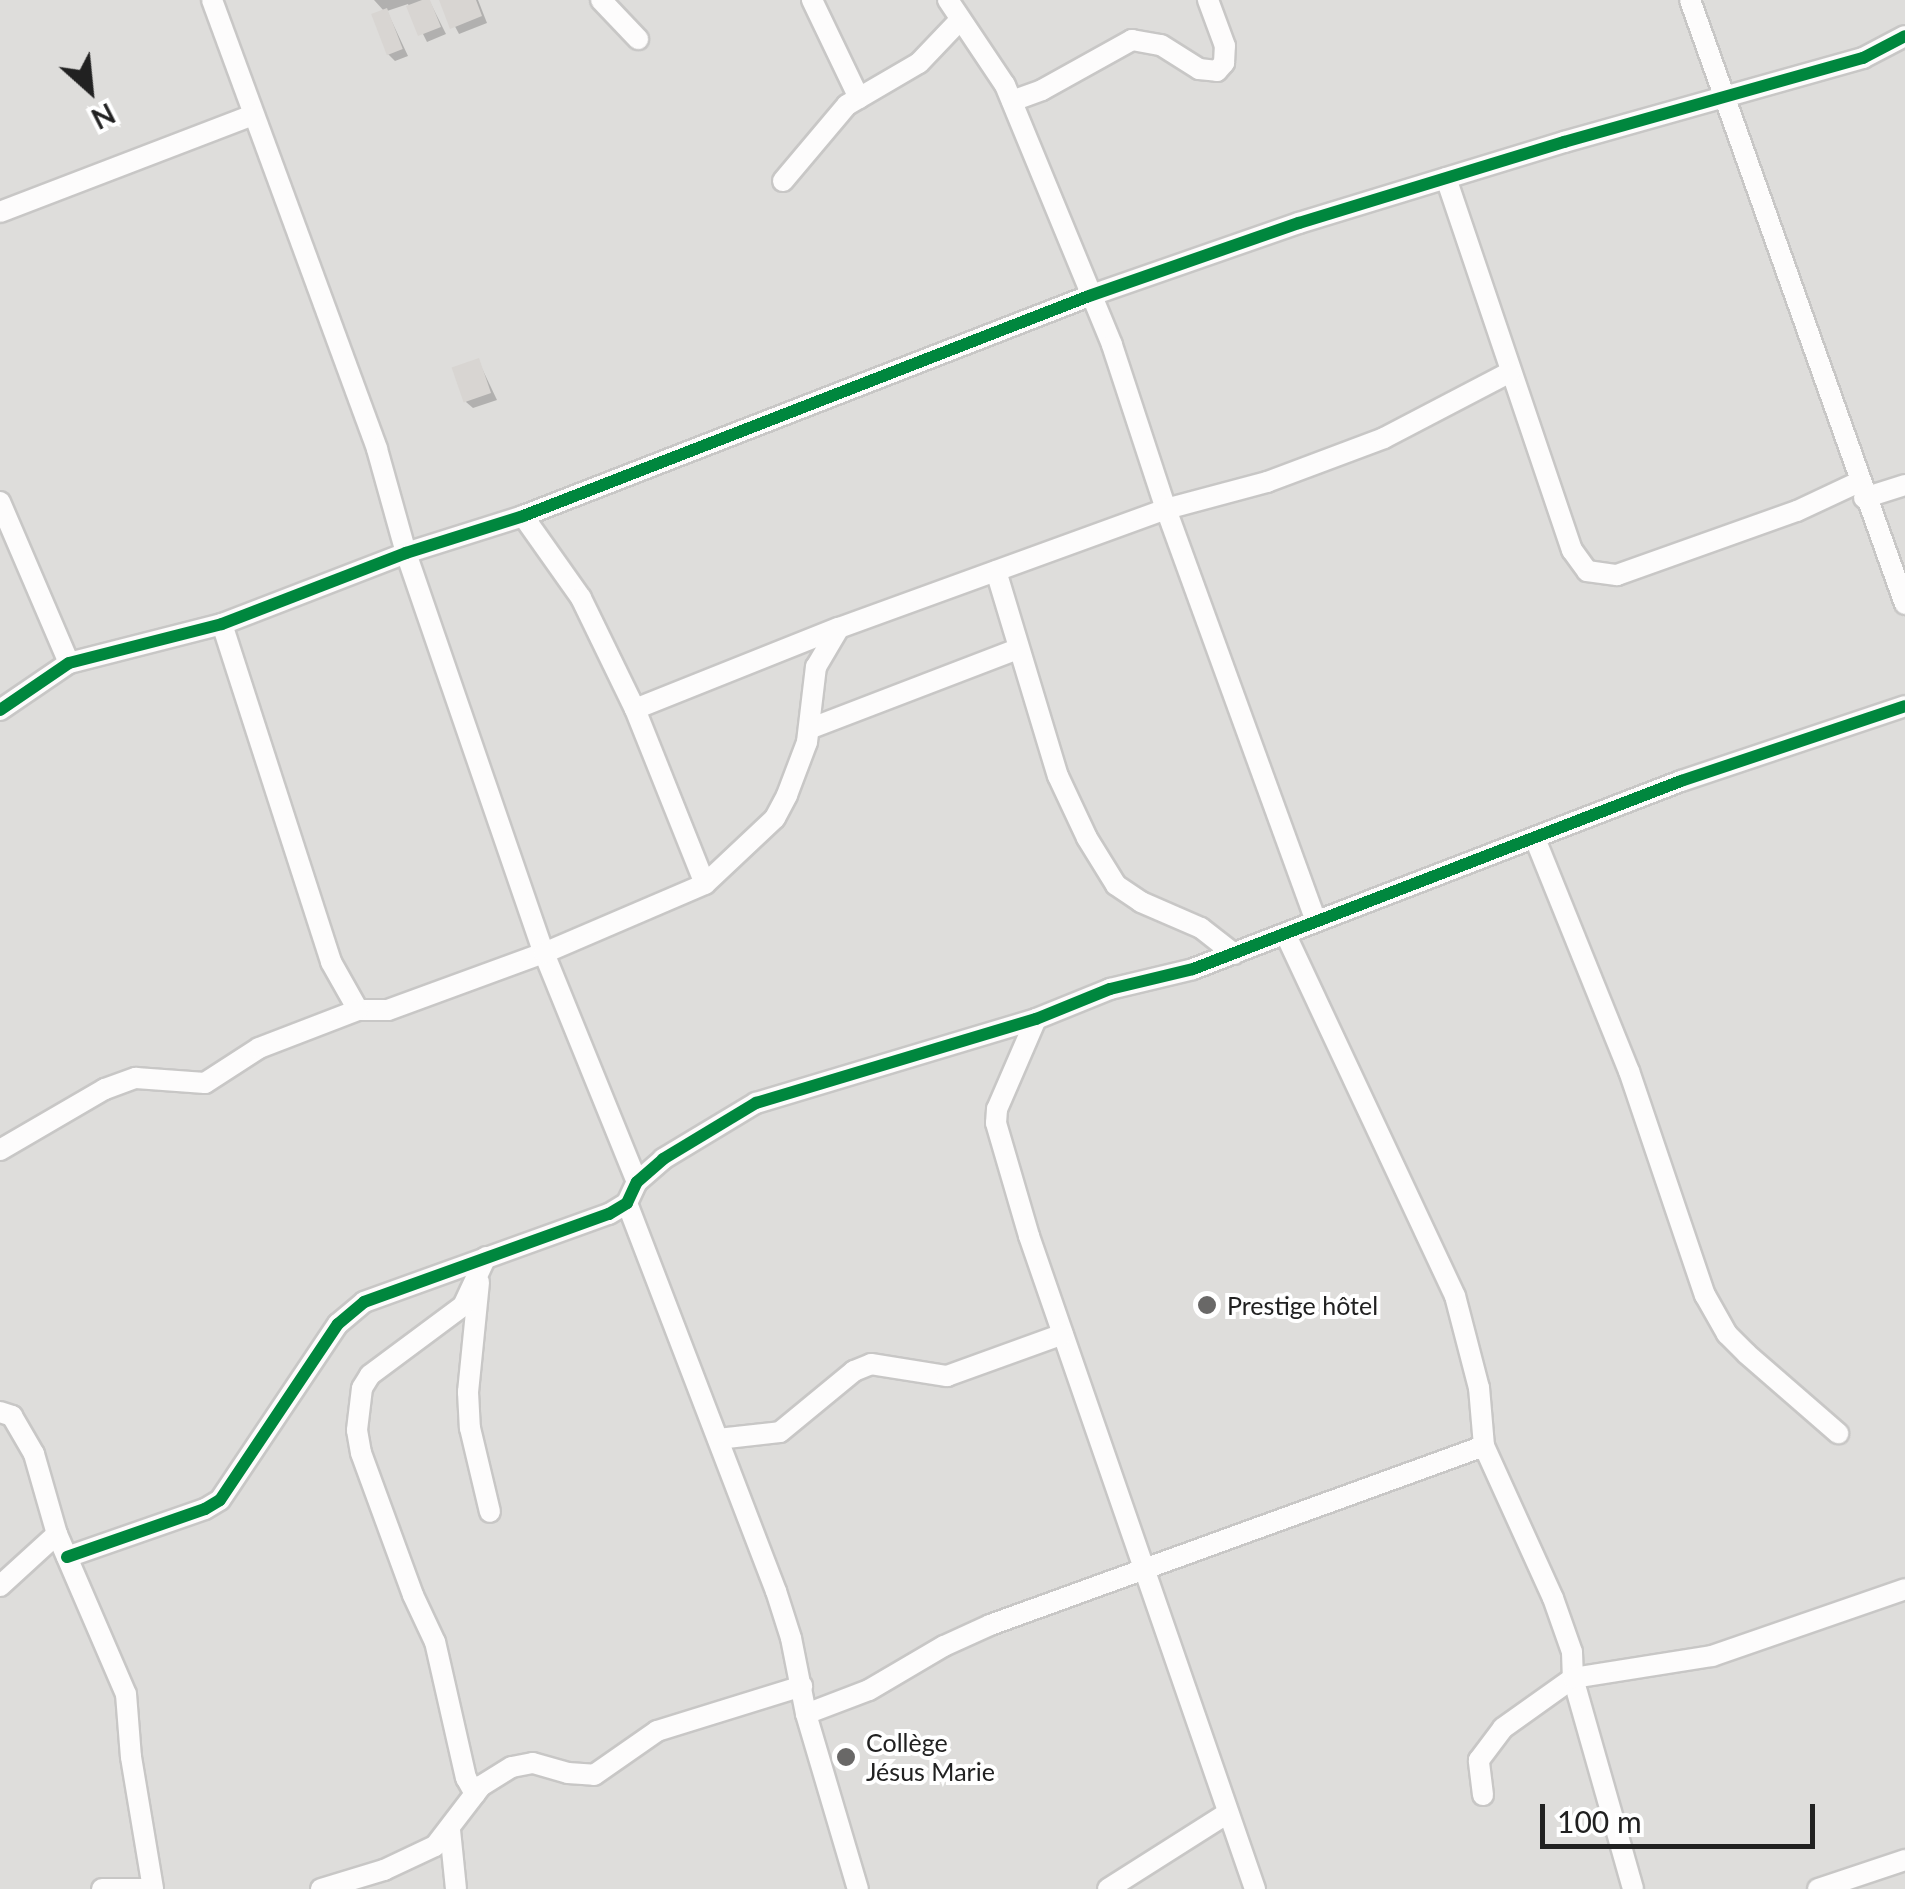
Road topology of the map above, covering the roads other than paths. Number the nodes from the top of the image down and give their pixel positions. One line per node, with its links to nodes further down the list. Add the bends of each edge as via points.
1 (212, 0): 13 (street)
2 (600, 0): 9 (street)
3 (812, 0): 11 (street)
4 (948, 0): 7 (street)
5 (1208, 0): 12 (street, via 1225,46 1216,70 1199,69 1161,45 1136,40)
6 (1690, 0): 10 (street)
7 (959, 20): 11 (street, via 919,63); 12 (street)
8 (1905, 36): 10 (street, via 1863,58)
9 (638, 39)
10 (1721, 96): 14 (street); 20 (street)
11 (859, 98): 15 (street, via 831,120)
12 (1012, 100): 17 (street)
13 (253, 115): 16 (street); 24 (street, via 360,398)
14 (1446, 178): 17 (street); 18 (street)
15 (784, 180)
16 (0, 212)
17 (1089, 296): 22 (street, via 1132,399); 23 (street)
18 (1510, 372): 20 (street, via 1572,550 1587,571 1618,575); 22 (street, via 1384,438 1266,482)
19 (1905, 485): 20 (street)
20 (1861, 490): 26 (street)
21 (0, 502): 30 (street)
22 (1166, 509): 25 (street); 37 (street)
23 (523, 516): 24 (street); 32 (street, via 581,598)
24 (406, 553): 27 (street); 39 (street)
25 (996, 572): 28 (street); 29 (street)
26 (1905, 604)
27 (222, 624): 30 (street); 41 (street, via 313,917)
28 (839, 628): 32 (street); 34 (street, via 816,667)
29 (1017, 649): 34 (street); 40 (street, via 1058,776 1116,885 1201,928)
30 (69, 663): 33 (street)
31 (1905, 706): 35 (street, via 1682,781)
32 (635, 709): 36 (street)
33 (0, 710)
34 (808, 729): 36 (street, via 798,773 775,818)
35 (1536, 841): 37 (street); 49 (street, via 1629,1071 1704,1295 1727,1334)
36 (705, 884): 39 (street)
37 (1315, 919): 38 (street)
38 (1286, 935): 40 (street); 51 (street, via 1455,1296 1479,1388)
39 (544, 953): 41 (street, via 404,1006); 44 (street)
40 (1234, 954): 42 (street)
41 (358, 1010): 43 (street, via 259,1048 205,1083 136,1078 105,1089)
42 (1036, 1018): 44 (street, via 756,1103 692,1138); 47 (street, via 996,1123)
43 (0, 1150)
44 (637, 1182): 45 (street)
45 (627, 1204): 46 (street); 50 (street)
46 (483, 1267): 52 (street, via 468,1392); 54 (street, via 395,1289 348,1313 220,1500); 61 (street, via 463,1306 370,1376 357,1430 435,1642 466,1778)
47 (1063, 1334): 50 (street, via 947,1376 871,1364 780,1432); 55 (street)
48 (0, 1412): 53 (street, via 12,1416 34,1454)
49 (1838, 1434)
50 (718, 1440): 59 (street, via 776,1590)
51 (1484, 1446): 55 (street); 58 (street, via 1553,1598 1572,1652)
52 (490, 1512)
53 (57, 1534): 54 (street); 56 (street)
54 (67, 1556): 67 (street, via 126,1694)
55 (1147, 1572): 60 (street, via 990,1625 869,1690); 63 (street)
56 (0, 1586)
57 (1905, 1589): 58 (street, via 1712,1656)
58 (1573, 1678): 62 (street, via 1503,1728 1480,1760); 73 (street)
59 (802, 1686): 60 (street); 61 (street, via 656,1731 594,1775 533,1763 496,1774)
60 (806, 1714): 70 (street)
61 (476, 1794): 64 (street)
62 (1483, 1795)
63 (1226, 1814): 71 (street); 72 (street)
64 (450, 1830): 68 (street, via 417,1857); 69 (street)
65 (1905, 1860): 74 (street)
66 (102, 1889): 67 (street)
67 (152, 1889)
68 (321, 1889)
69 (456, 1889)
70 (858, 1889)
71 (1108, 1889)
72 (1255, 1889)
73 (1633, 1889)
74 (1818, 1889)

